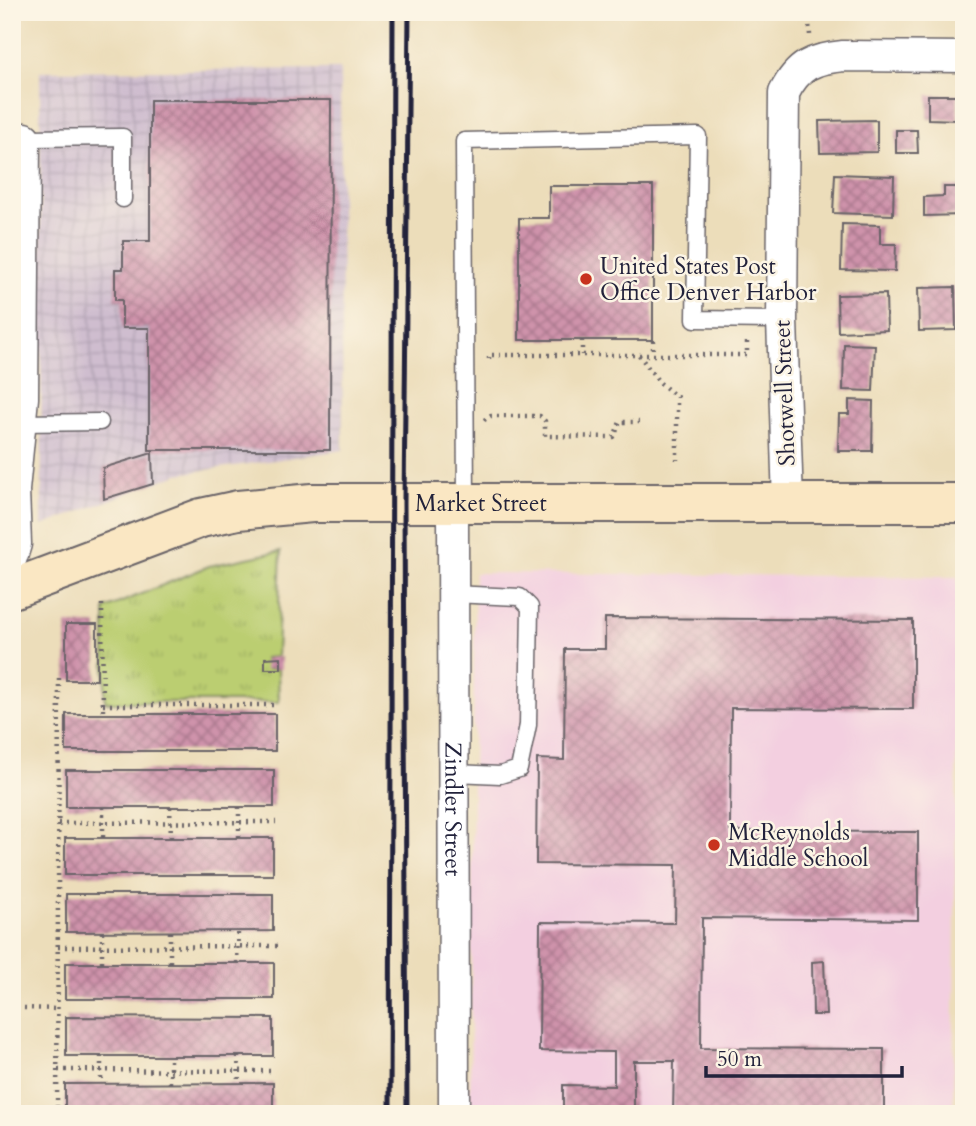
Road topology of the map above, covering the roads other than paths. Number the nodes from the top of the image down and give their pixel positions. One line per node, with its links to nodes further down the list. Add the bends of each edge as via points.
1 (964, 57): 4 (street, Shotwell Street, via 843,56 825,58 793,74 784,93)
2 (19, 138): 3 (lane, via 123,137); 6 (street)
3 (123, 199)
4 (782, 320): 7 (lane, via 695,319 698,136 464,141); 8 (street, Shotwell Street)
5 (100, 422): 6 (lane)
6 (21, 423): 10 (street)
7 (459, 503): 8 (street, Market Street); 11 (street, Market Street, via 312,503 238,510 201,518); 12 (street, Zindler Street)
8 (788, 503): 9 (street, Market Street)
9 (964, 503)
10 (12, 557)
11 (12, 589)
12 (452, 594): 13 (street, Zindler Street); 13 (lane, via 520,597 530,607 528,725 519,769 500,775)
13 (455, 773): 14 (street, Zindler Street)
14 (454, 1114)

